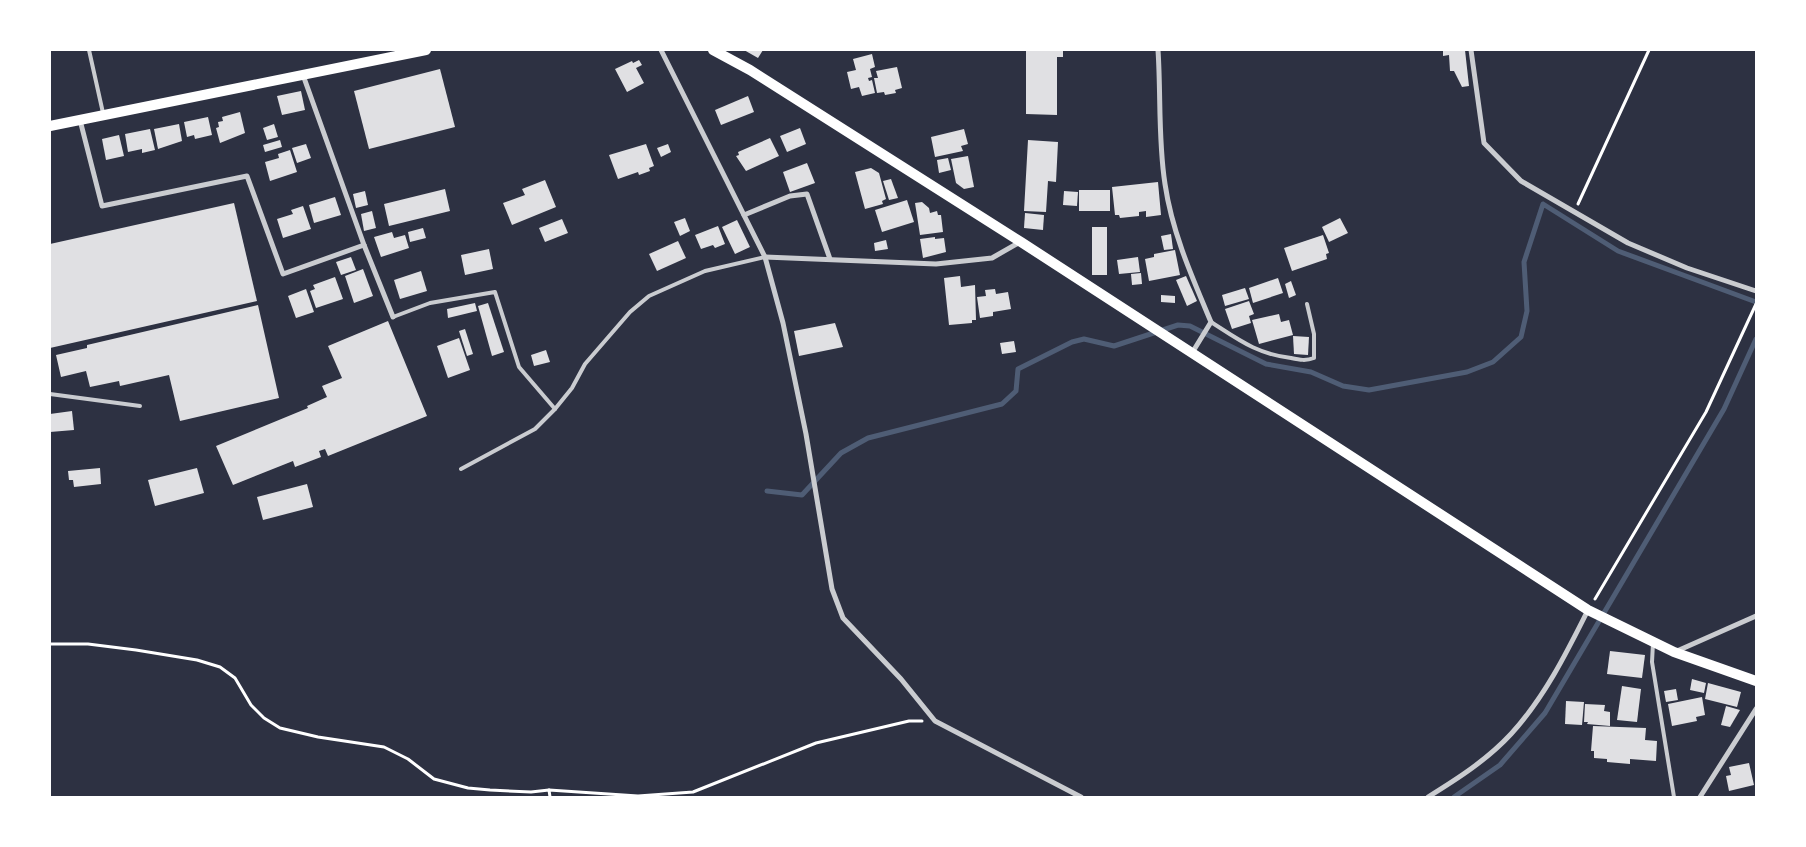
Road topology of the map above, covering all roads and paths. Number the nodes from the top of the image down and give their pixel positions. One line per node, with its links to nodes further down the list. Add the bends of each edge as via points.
1 (89, 50): 9 (lane)
2 (426, 50): 8 (main road)
3 (661, 50): 13 (street)
4 (713, 50): 14 (main road, via 750,70)
5 (1158, 50): 22 (street, via 1165,185 1177,238)
6 (1471, 50): 12 (street, via 1484,143 1521,181)
7 (1649, 50): 12 (path)
8 (303, 75): 9 (main road); 15 (street)
9 (104, 115): 10 (main road)
10 (80, 120): 11 (main road); 15 (street, via 102,206 247,176 283,274)
11 (50, 126)
12 (1574, 213): 18 (street, via 1628,243 1678,265)
13 (744, 215): 16 (street); 17 (street, via 790,196 807,194)
14 (1021, 242): 17 (street, via 992,258 959,263); 23 (main road)
15 (364, 245): 21 (street)
16 (765, 257): 17 (street); 26 (lane, via 706,271 649,296 630,312 585,364); 35 (street, via 783,323 806,434 832,589 843,618 901,679)
17 (830, 259)
18 (1756, 291)
19 (1308, 304): 22 (lane, via 1314,334 1314,358 1307,361 1270,356 1253,349)
20 (1756, 304): 28 (path, via 1706,412)
21 (393, 317): 26 (lane, via 430,303 495,292 519,368)
22 (1212, 322): 23 (street)
23 (1191, 354): 28 (main road)
24 (50, 394): 25 (lane)
25 (140, 406)
26 (555, 409): 27 (lane, via 535,429)
27 (461, 469)
28 (1590, 611): 30 (main road); 39 (street, via 1542,694 1510,735 1468,772)
29 (1756, 616): 32 (street)
30 (1653, 643): 32 (main road); 40 (lane, via 1652,662)
31 (50, 644): 36 (path, via 117,648 197,660 220,667 235,678 251,705 280,728 384,747 408,758 434,779 450,784 490,790)
32 (1674, 652): 33 (main road)
33 (1756, 681)
34 (1756, 709): 41 (street)
35 (935, 721): 36 (path, via 909,721 816,743 693,792 638,796); 38 (street)
36 (549, 790): 37 (path)
37 (550, 797)
38 (1080, 797)
39 (1428, 797)
40 (1674, 797)
41 (1700, 797)

